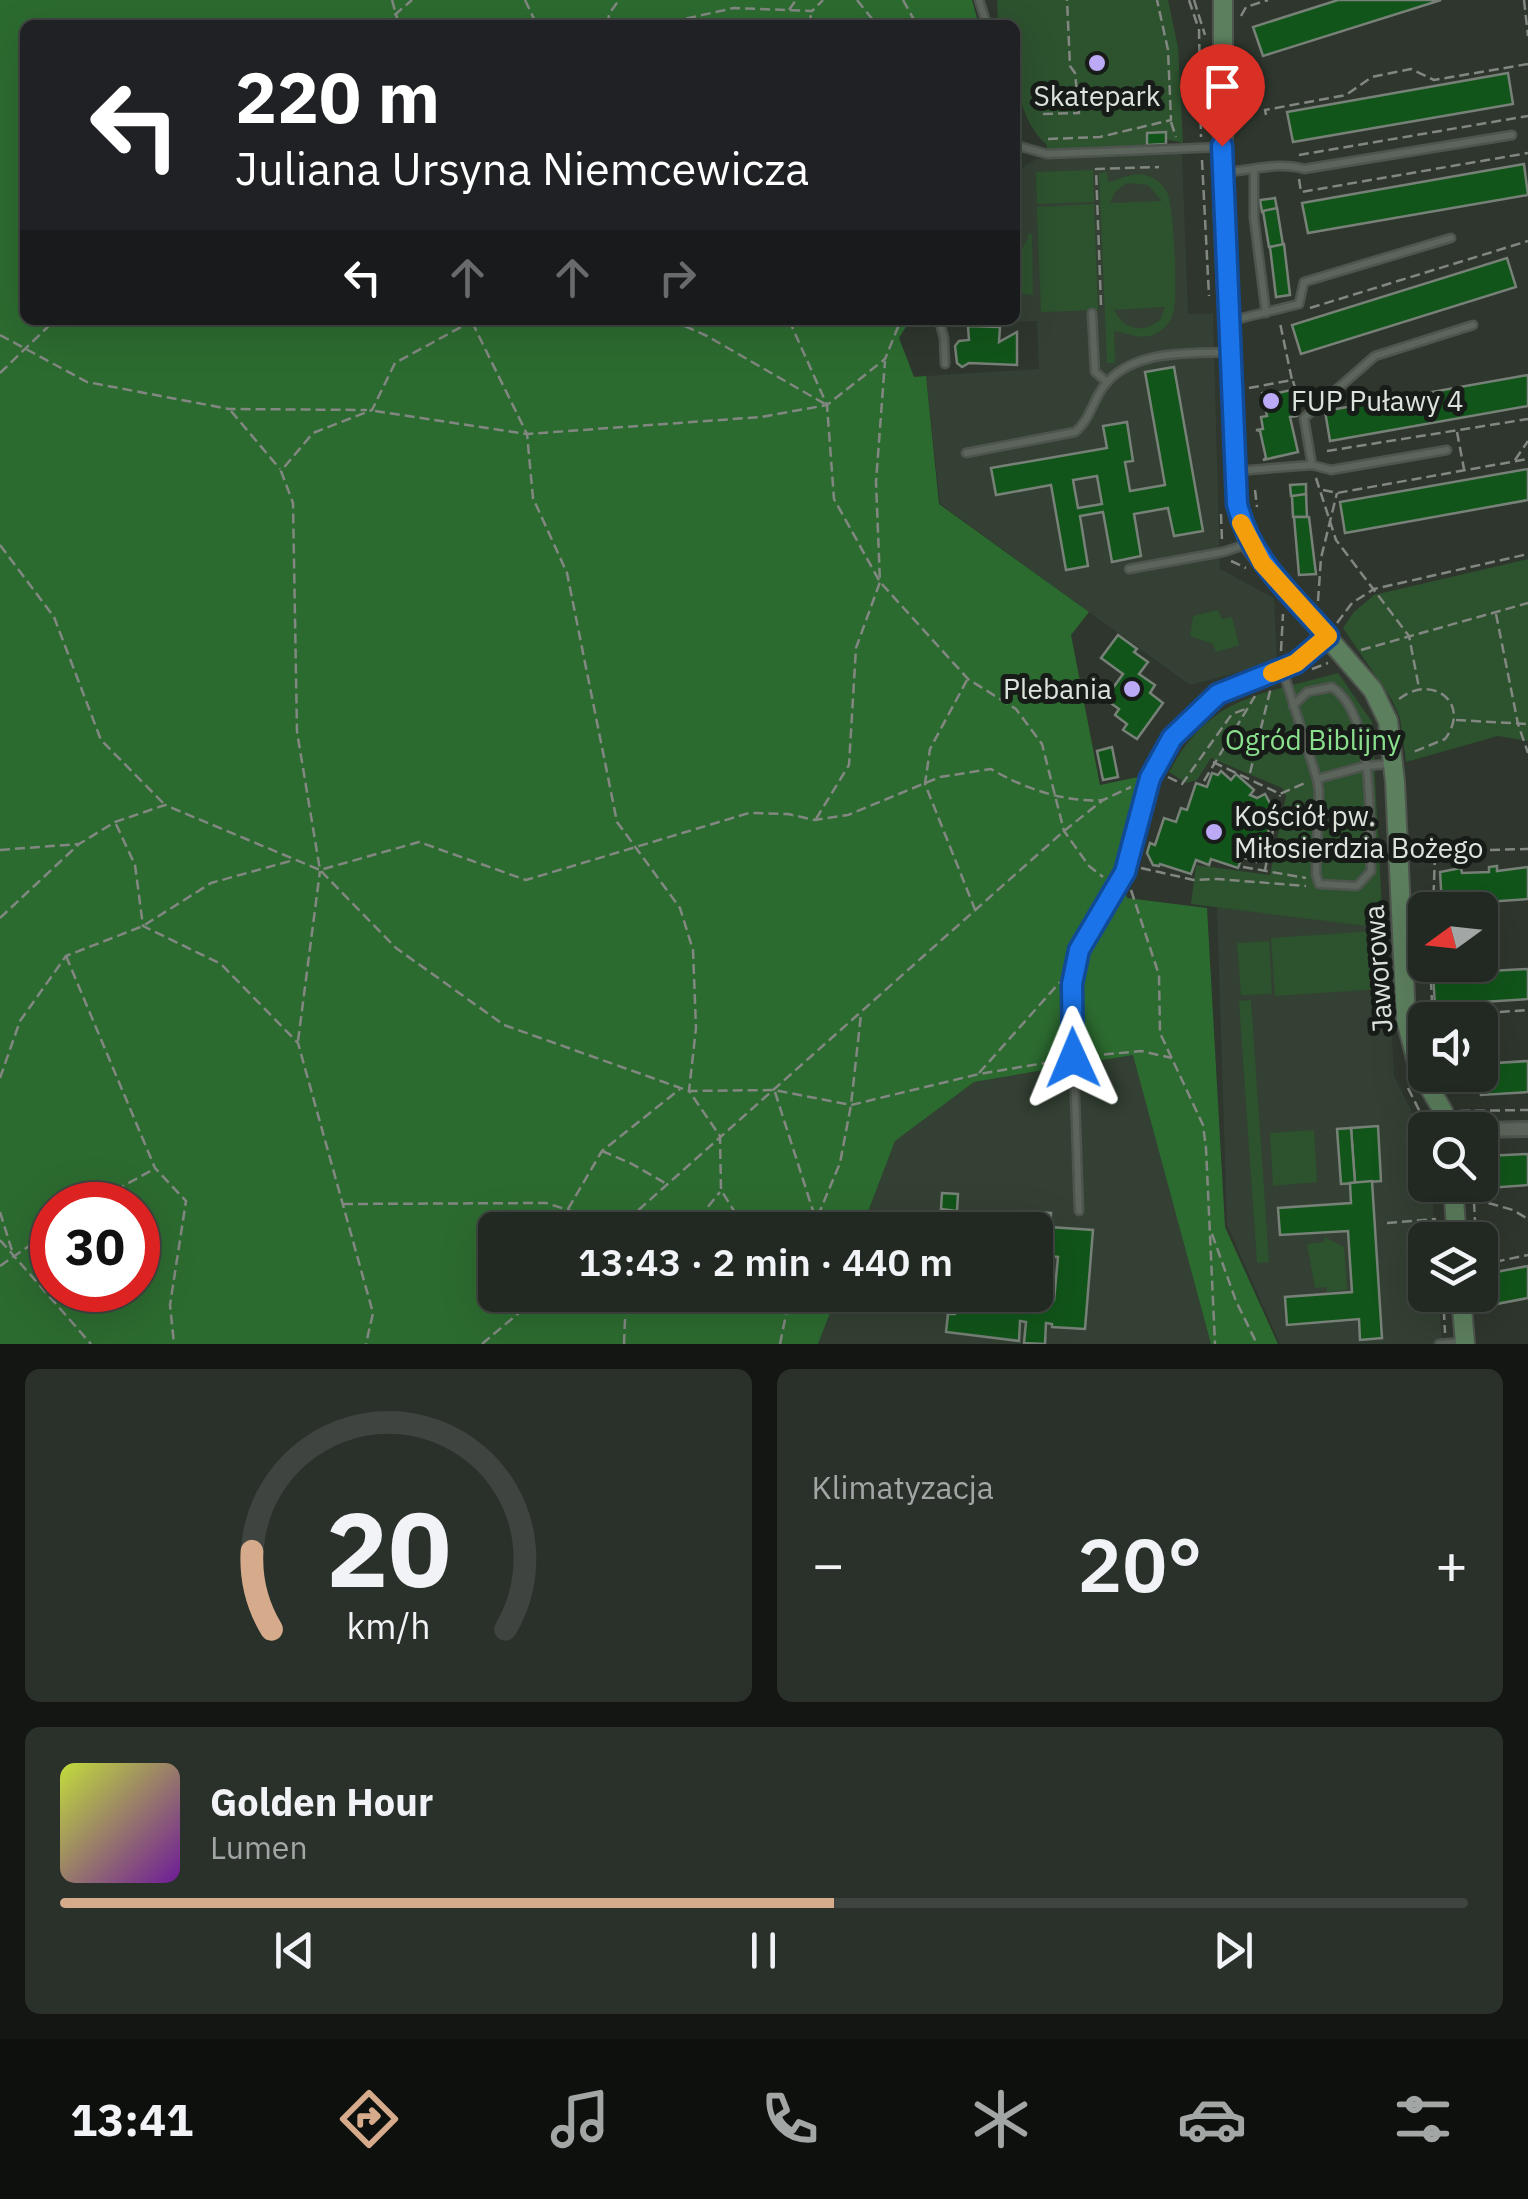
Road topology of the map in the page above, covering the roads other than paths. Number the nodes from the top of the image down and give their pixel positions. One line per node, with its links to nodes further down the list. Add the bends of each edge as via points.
1 (1223, 0): 4 (street)
2 (1512, 135): 6 (lane, via 1304,170 1288,164)
3 (1020, 146): 4 (lane, via 1041,154)
4 (1222, 146): 5 (street)
5 (1223, 172): 6 (lane); 10 (street)
6 (1254, 172): 9 (lane)
7 (1451, 238): 9 (lane, via 1304,282 1299,304)
8 (1092, 313): 15 (lane, via 1095,372)
9 (1266, 313): 10 (lane)
10 (1228, 321): 13 (street)
11 (940, 325): 14 (lane)
12 (1473, 325): 18 (lane, via 1374,356 1304,418)
13 (1230, 352): 15 (lane, via 1152,358); 19 (street)
14 (945, 364)
15 (1107, 382): 17 (lane, via 1075,432)
16 (1447, 450): 18 (lane, via 1331,470)
17 (966, 452)
18 (1312, 465): 19 (lane)
19 (1243, 470): 20 (street, via 1237,504)
20 (1250, 544): 21 (lane); 22 (street, Jaworowa)
21 (1129, 569)
22 (1329, 626): 23 (street); 25 (street, Jaworowa, via 1382,707)
23 (1284, 674): 24 (lane); 28 (street, via 1232,686 1207,701 1172,738 1150,778 1131,870 1074,966)
24 (1292, 706): 26 (lane, via 1320,688 1341,693 1356,716); 27 (lane)
25 (1399, 759): 26 (lane); 29 (street, Jaworowa, via 1406,1020 1419,1070)
26 (1365, 766): 27 (lane); 27 (lane, via 1371,871 1358,886 1319,884 1319,791)
27 (1312, 780)
28 (1074, 1062): 32 (lane)
29 (1443, 1112)
30 (1528, 1129): 31 (street)
31 (1498, 1130)
32 (1079, 1212)
33 (1458, 1312): 34 (street)
34 (1453, 1343)

